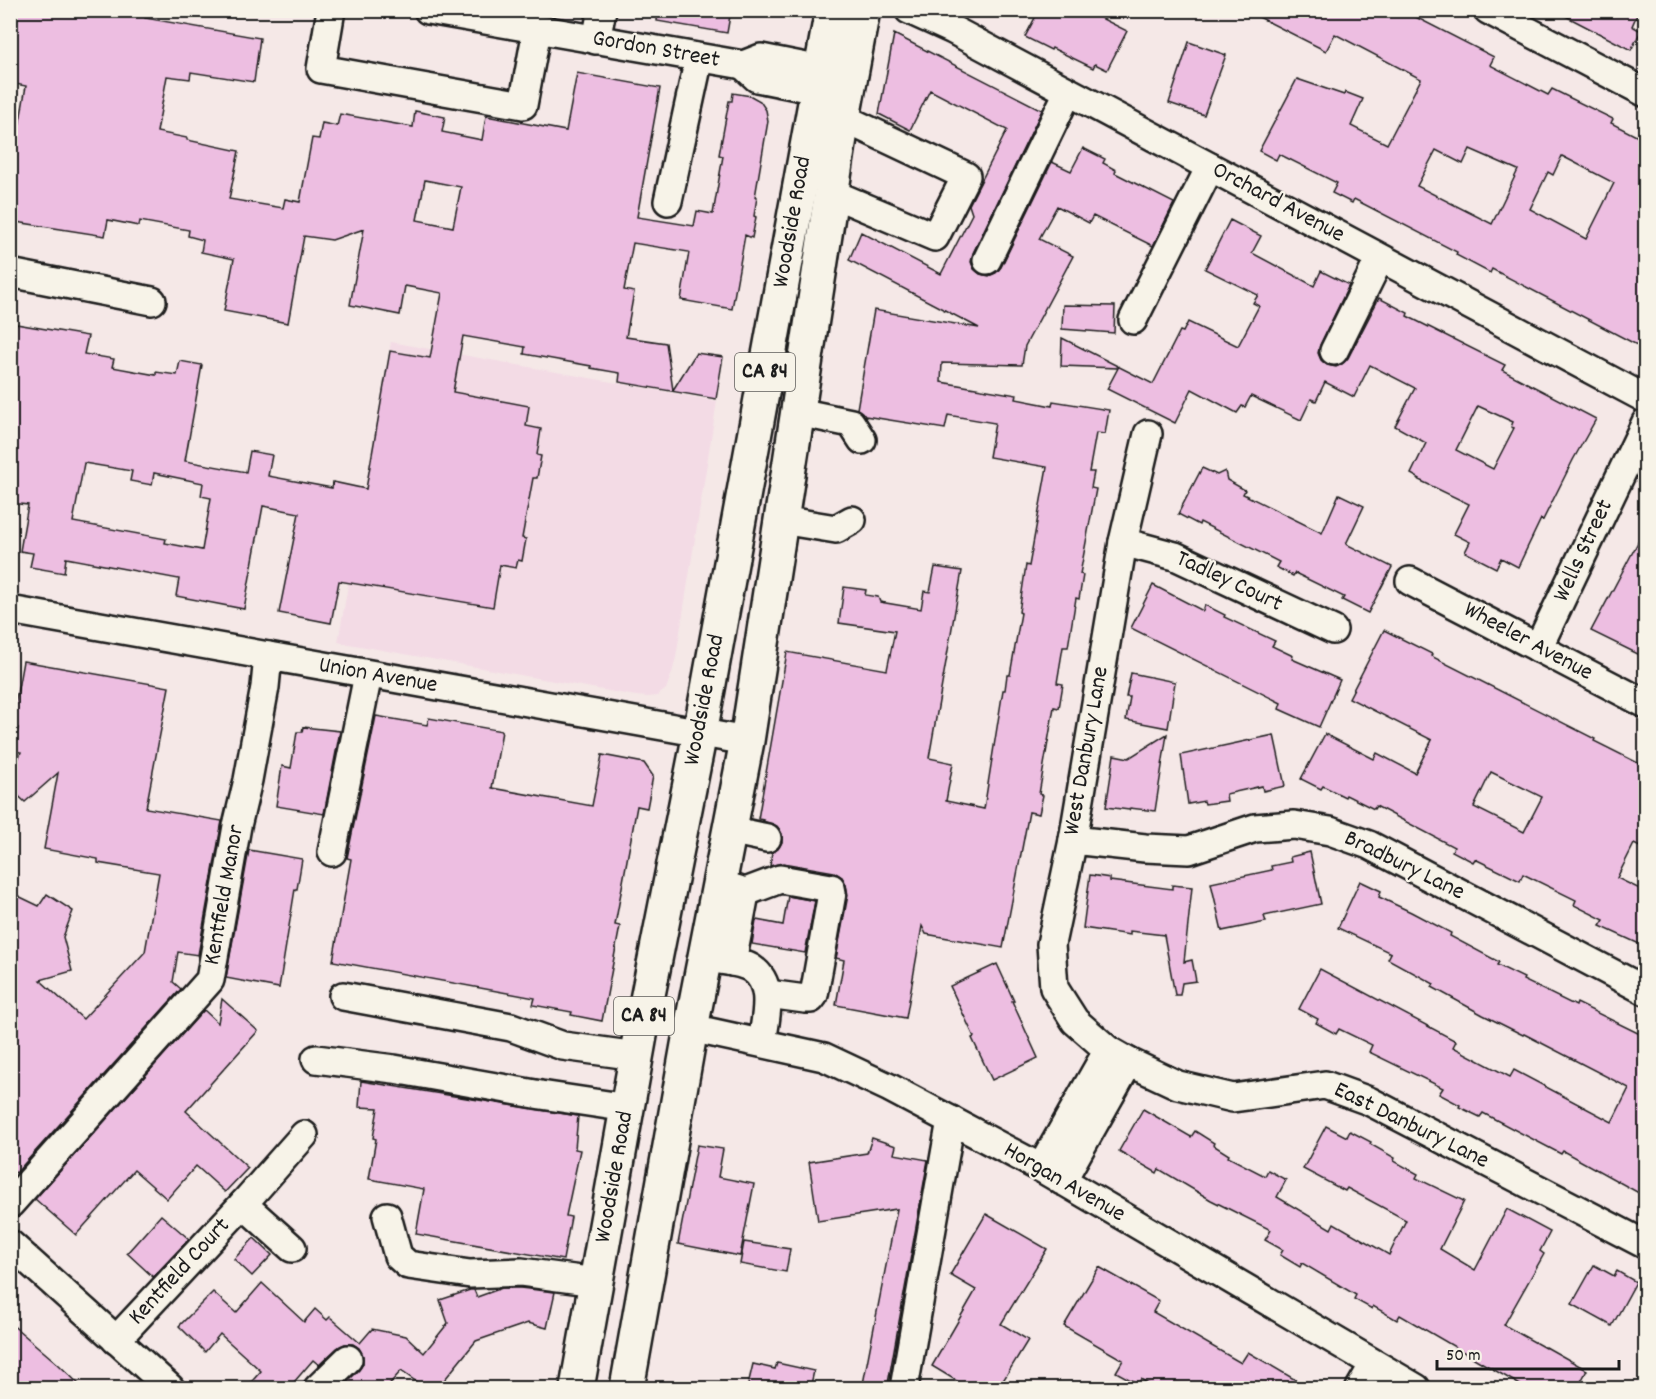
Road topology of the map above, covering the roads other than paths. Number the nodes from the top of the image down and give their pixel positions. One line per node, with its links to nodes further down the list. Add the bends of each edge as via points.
1 (330, 10): 9 (street, via 321,69 524,105)
2 (428, 10): 9 (street, Gordon Street)
3 (602, 10): 10 (street)
4 (832, 10): 12 (main road, Woodside Road / CA 84)
5 (863, 10): 15 (main road, Woodside Road / CA 84)
6 (909, 10): 8 (street, Orchard Avenue)
7 (1488, 10): 14 (street)
8 (958, 20): 13 (street, Orchard Avenue)
9 (537, 30): 10 (street, Gordon Street)
10 (596, 40): 11 (street, Gordon Street)
11 (699, 58): 12 (street, Gordon Street, via 743,65 761,58); 18 (street)
12 (819, 80): 40 (main road, Woodside Road / CA 84)
13 (1068, 92): 16 (street, Orchard Avenue); 20 (street)
14 (1646, 93)
15 (843, 118): 17 (main road, Woodside Road / CA 84); 17 (street, via 966,176 935,237)
16 (1210, 167): 19 (street, Orchard Avenue); 23 (street)
17 (831, 193): 26 (main road, Woodside Road / CA 84)
18 (668, 201)
19 (1380, 258): 24 (street); 25 (street, Orchard Avenue)
20 (987, 260)
21 (10, 273): 22 (street)
22 (152, 301)
23 (1133, 320)
24 (1334, 351)
25 (1646, 399)
26 (798, 412): 29 (street, via 851,423); 30 (main road, Woodside Road / CA 84)
27 (1646, 422): 36 (street, Wells Street)
28 (1148, 434): 32 (street, West Danbury Lane)
29 (862, 440)
30 (781, 520): 31 (street, via 836,529); 41 (main road, Woodside Road / CA 84)
31 (852, 520)
32 (1123, 542): 35 (street, Tadley Court, via 1175,556); 44 (street, West Danbury Lane)
33 (1410, 581): 36 (street, Wheeler Avenue)
34 (10, 610): 37 (street, Union Avenue)
35 (1333, 630)
36 (1538, 648): 39 (street, Wheeler Avenue)
37 (268, 656): 38 (street, Union Avenue); 60 (street, Kentfield Manor, via 210,980)
38 (368, 675): 40 (street, Union Avenue); 45 (street)
39 (1646, 704)
40 (699, 733): 41 (street, Union Avenue); 53 (main road, Woodside Road / CA 84)
41 (747, 741): 42 (main road, Woodside Road / CA 84)
42 (729, 830): 43 (street); 46 (main road, Woodside Road / CA 84)
43 (767, 838)
44 (1073, 840): 48 (street, Bradbury Lane, via 1189,850 1255,828 1294,825 1330,831 1369,845); 54 (street, West Danbury Lane, via 1051,944 1054,988 1076,1021)
45 (332, 852)
46 (731, 889): 47 (main road, Woodside Road / CA 84); 49 (street, via 780,879 831,888 814,995 805,999)
47 (718, 960): 49 (street, via 751,967 763,980); 51 (main road, Woodside Road / CA 84)
48 (1646, 991)
49 (768, 994): 52 (street)
50 (343, 996): 53 (street, via 511,1027 563,1046)
51 (691, 1028): 52 (street, Horgan Avenue); 73 (main road, Woodside Road / CA 84)
52 (762, 1043): 57 (street, Horgan Avenue, via 824,1057)
53 (637, 1056): 56 (main road, Woodside Road / CA 84)
54 (1118, 1056): 59 (street); 64 (street, East Danbury Lane, via 1178,1085 1233,1098 1325,1085 1369,1101)
55 (316, 1059): 56 (street)
56 (628, 1108): 66 (main road, Woodside Road / CA 84)
57 (951, 1120): 59 (street, Horgan Avenue); 74 (street)
58 (304, 1135): 61 (street, Kentfield Court)
59 (1052, 1175): 69 (street, Horgan Avenue)
60 (10, 1204)
61 (243, 1204): 65 (street, Kentfield Court); 67 (street, Kentfield Court)
62 (387, 1216): 66 (street, via 398,1256 408,1266 470,1274 521,1272)
63 (10, 1244): 67 (street)
64 (1646, 1245)
65 (292, 1248)
66 (596, 1282): 72 (main road, Woodside Road / CA 84)
67 (116, 1340): 70 (street)
68 (348, 1359): 71 (street)
69 (1374, 1364): 75 (street); 76 (street, Horgan Avenue)
70 (170, 1389)
71 (318, 1389)
72 (577, 1389)
73 (627, 1389)
74 (904, 1389)
75 (1360, 1389)
76 (1416, 1389)

